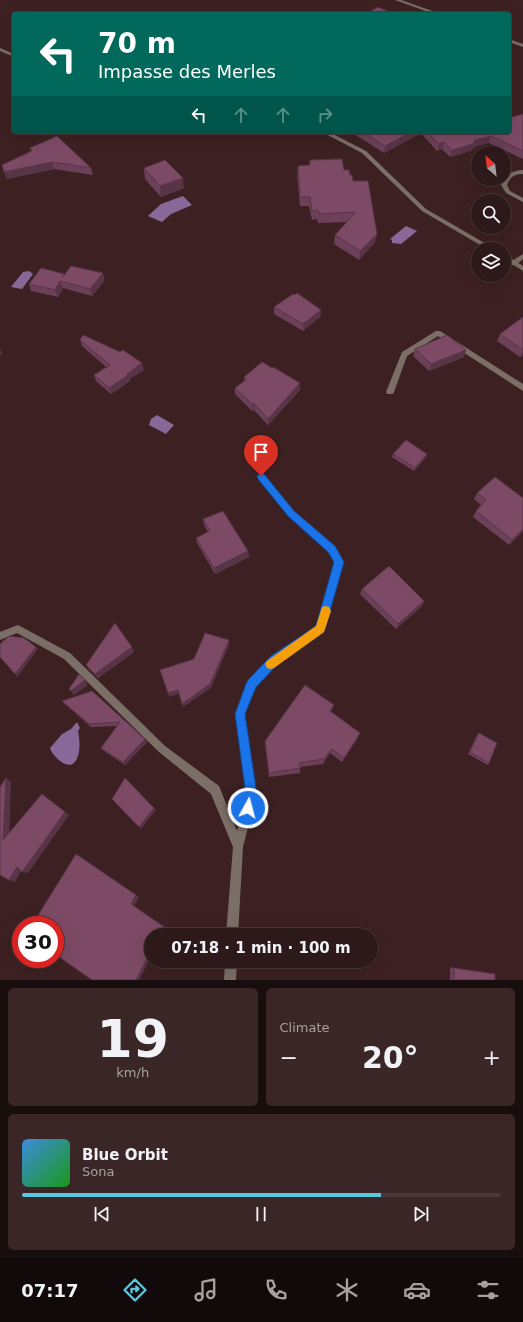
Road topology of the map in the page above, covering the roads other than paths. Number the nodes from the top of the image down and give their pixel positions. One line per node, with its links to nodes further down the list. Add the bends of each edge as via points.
1 (396, 0): 2 (street)
2 (433, 12)
3 (511, 41): 4 (street)
4 (523, 46)
5 (0, 49): 6 (street)
6 (12, 55)
7 (329, 134): 10 (street, via 364,152 424,210)
8 (523, 172): 9 (street, via 513,172 507,177 504,185 508,192)
9 (523, 200)
10 (480, 242)
11 (523, 256): 13 (street)
12 (511, 261): 13 (street)
13 (514, 263): 14 (street)
14 (523, 269)
15 (523, 388): 16 (street, via 438,333 404,354)
16 (390, 392)
17 (261, 476): 19 (street, via 291,514 332,549 339,562 321,628 275,660 252,684 240,714 251,795)
18 (0, 636): 19 (street, via 18,629 66,656 162,749 215,790)
19 (238, 847): 20 (street)
20 (232, 928)
21 (231, 968): 22 (street)
22 (230, 980)

